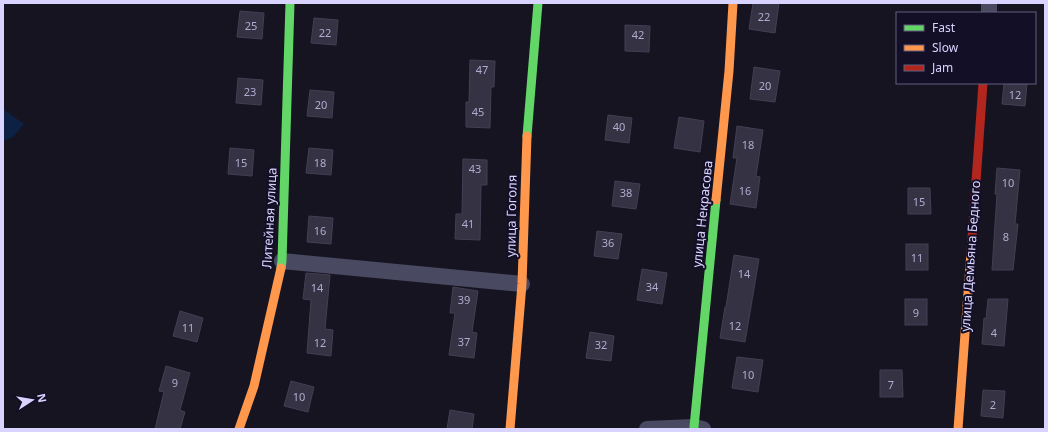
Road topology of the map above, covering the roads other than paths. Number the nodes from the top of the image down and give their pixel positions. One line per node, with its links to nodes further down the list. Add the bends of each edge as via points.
1 (290, 3): 5 (street, Литейная улица)
2 (538, 3): 6 (street, улица Гоголя, via 525,159)
3 (733, 3): 7 (street, улица Некрасова)
4 (983, 84): 11 (street, улица Демьяна Бедного)
5 (282, 261): 6 (street); 8 (street, Литейная улица, via 254,386)
6 (522, 284): 9 (street, улица Гоголя)
7 (699, 428): 10 (street)
8 (239, 429)
9 (510, 429)
10 (647, 429)
11 (958, 429)

